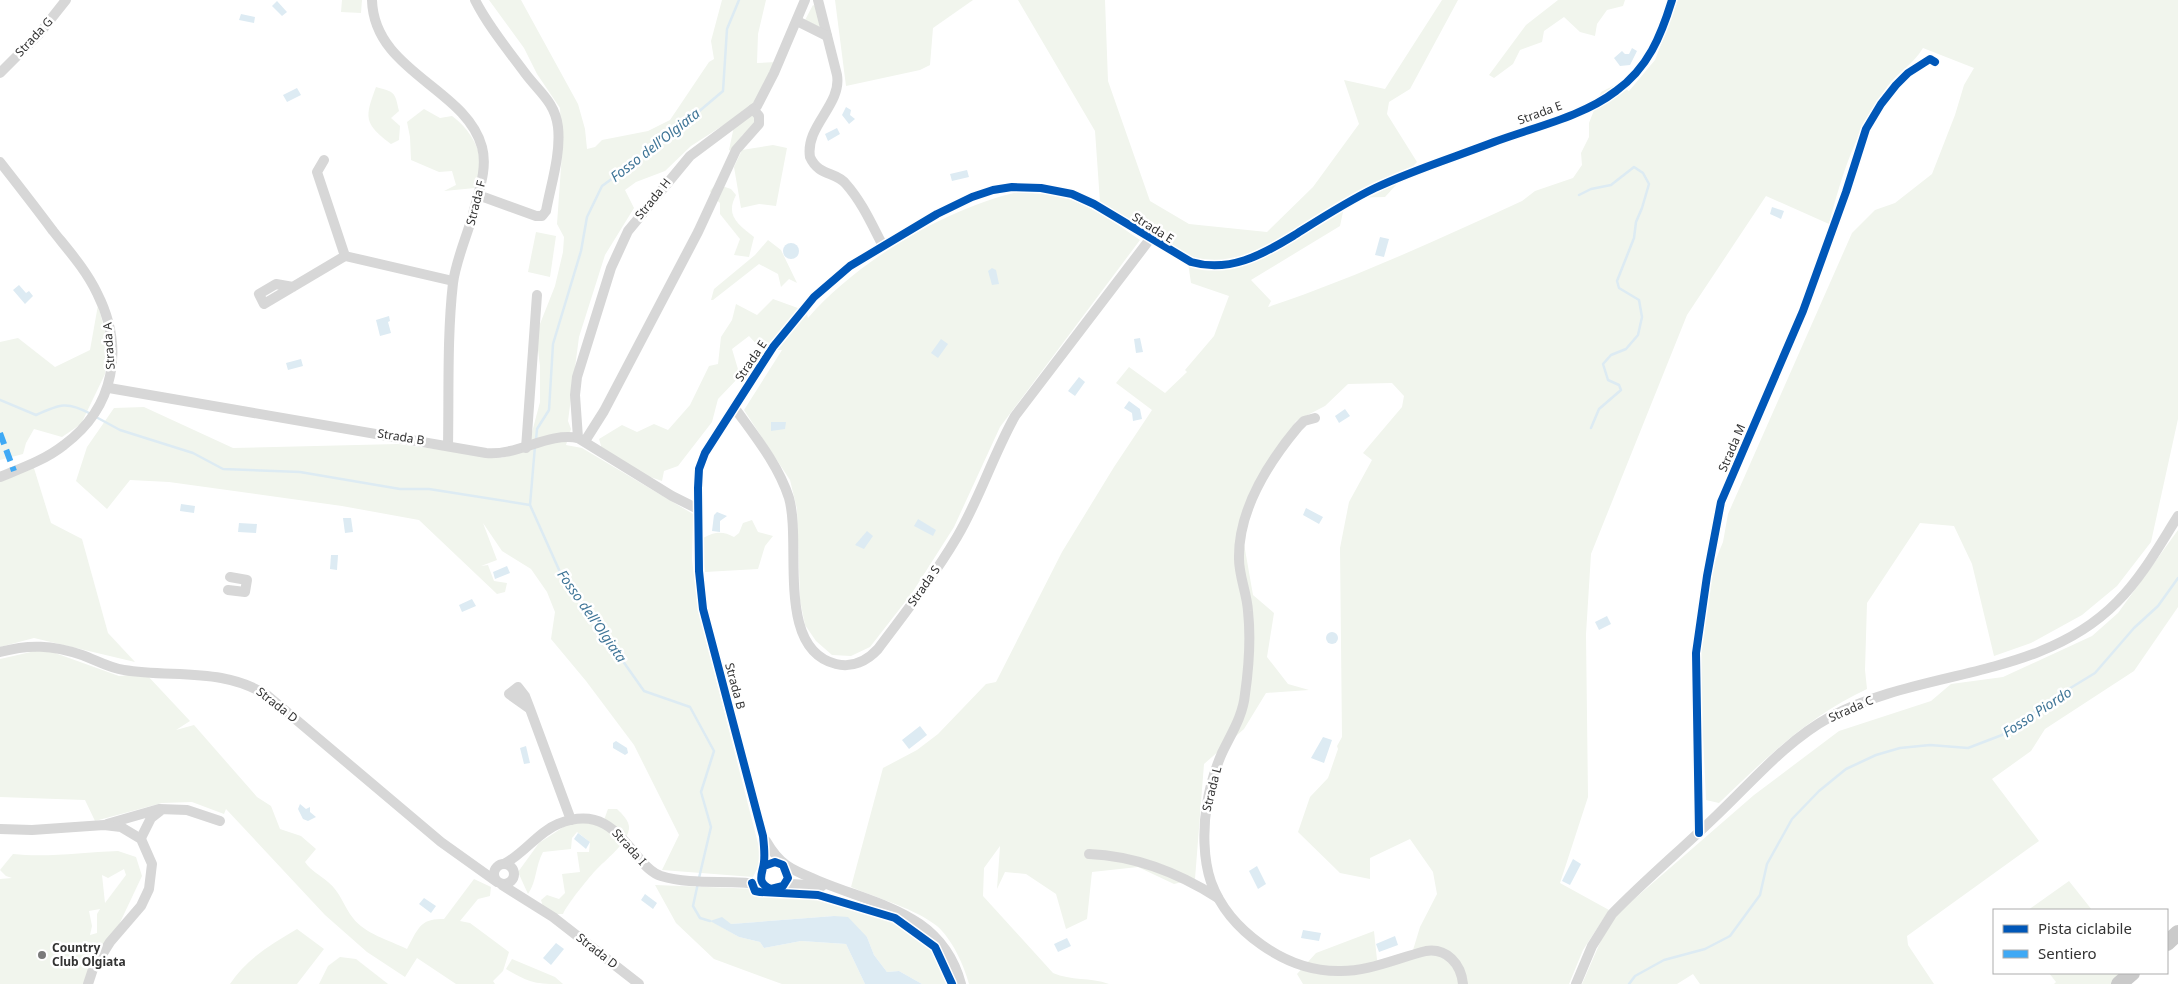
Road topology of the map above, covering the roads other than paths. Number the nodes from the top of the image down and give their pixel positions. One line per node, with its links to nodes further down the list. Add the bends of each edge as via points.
1 (66, 0): 10 (street, Strada G, via 39,34)
2 (372, 0): 14 (street, Strada F, via 377,26 389,48 461,114 475,131 482,146 484,164)
3 (475, 0): 14 (street, via 524,72 551,102 559,136 544,215 536,216)
4 (806, 0): 7 (street, Strada H)
5 (818, 0): 8 (street)
6 (1672, 0): 15 (street, Strada E, via 1660,35 1644,63 1628,82 1600,101 1376,187 1263,254 1244,261 1200,265)
7 (797, 21): 8 (street); 11 (street, Strada H, via 765,93)
8 (827, 36): 16 (street, via 838,88 815,131 809,155 820,170 847,184)
9 (1935, 62): 39 (street, Strada M, via 1930,59 1908,73 1887,95 1866,129 1803,311 1721,502 1706,576 1696,653)
10 (0, 73)
11 (753, 109): 24 (street, via 759,116 759,124 736,150 698,232 604,411); 24 (street, Strada H, via 690,156 641,213 622,242 577,377 575,395)
12 (324, 160): 17 (street, via 316,172)
13 (0, 162): 21 (street, Strada A, via 73,256 97,293 109,328 112,362)
14 (478, 195): 18 (street, Strada F)
15 (1150, 239): 16 (street, Strada E, via 1072,194 1012,187 972,197); 22 (street, Strada S, via 1015,416 957,537 878,649 860,662 847,665 831,662 817,654 804,638 796,606 794,530 789,499 774,465)
16 (883, 246): 22 (street, Strada E, via 842,272 803,309 773,347)
17 (345, 256): 18 (street); 19 (street)
18 (453, 281): 25 (street, Strada F)
19 (293, 287)
20 (537, 295): 26 (street)
21 (109, 388): 25 (street, Strada B); 27 (street, Strada A, via 74,438 52,454)
22 (734, 407): 28 (street, Strada E, via 701,463)
23 (1315, 418): 54 (street, Strada L, via 1298,427 1267,470 1249,507 1241,539 1239,562 1248,612 1249,641 1245,695 1241,713 1214,775 1205,820 1208,871)
24 (582, 439): 26 (street, Strada B, via 565,437); 28 (street)
25 (448, 446): 26 (street, Strada B, via 498,454)
26 (532, 446)
27 (0, 477)
28 (698, 509): 40 (street, Strada B, via 699,571 705,618)
29 (2178, 516): 39 (street, Strada C, via 2131,587 2110,610 2088,626 2021,660 1887,694 1836,714 1792,744)
30 (230, 577): 31 (street, via 247,580 245,592)
31 (228, 590)
32 (0, 652): 42 (street, Strada D, via 27,645 47,646 125,671 207,675 250,685 268,696)
33 (530, 709): 35 (street)
34 (148, 816): 36 (street, via 164,810 188,810); 37 (street); 41 (street)
35 (571, 820): 43 (street, Strada I, via 557,824 539,836); 49 (street, Strada I, via 592,819 607,824 660,876)
36 (220, 821)
37 (104, 824): 38 (street, via 32,830); 41 (street, via 120,827)
38 (0, 829)
39 (1699, 832): 63 (street, Strada C, via 1612,914 1592,946)
40 (763, 836): 46 (street, Strada B); 47 (street, Strada B)
41 (141, 838): 59 (street, via 152,864 149,889 141,906 110,942)
42 (454, 851): 45 (street, Strada D, via 478,864); 50 (street, Strada D)
43 (525, 851): 45 (street, Strada I); 48 (street, Strada I)
44 (1089, 854): 54 (street, via 1133,859 1197,884)
45 (501, 865): 48 (street, via 512,869); 50 (street, via 494,872)
46 (783, 865): 47 (street, via 771,862); 52 (street, via 788,878); 53 (street, Strada B)
47 (762, 868): 49 (street); 51 (street, via 760,878)
48 (514, 877): 50 (street, via 509,883); 55 (street, Strada D, via 519,890)
49 (743, 882): 51 (street, Strada I)
50 (500, 883): 55 (street, Strada D)
51 (764, 885): 52 (street, via 771,889)
52 (783, 886): 53 (street, Strada B)
53 (833, 887): 61 (street, Strada B, via 925,926 947,950)
54 (1221, 900): 62 (street, Strada L, via 1255,939 1300,964 1323,970 1347,971 1436,950 1454,961)
55 (530, 902): 60 (street, Strada D)
56 (2178, 933): 57 (main road)
57 (2168, 941)
58 (2131, 974): 64 (main road)
59 (88, 984)
60 (639, 984)
61 (961, 984)
62 (1463, 984)
63 (1576, 984)
64 (2119, 984)

